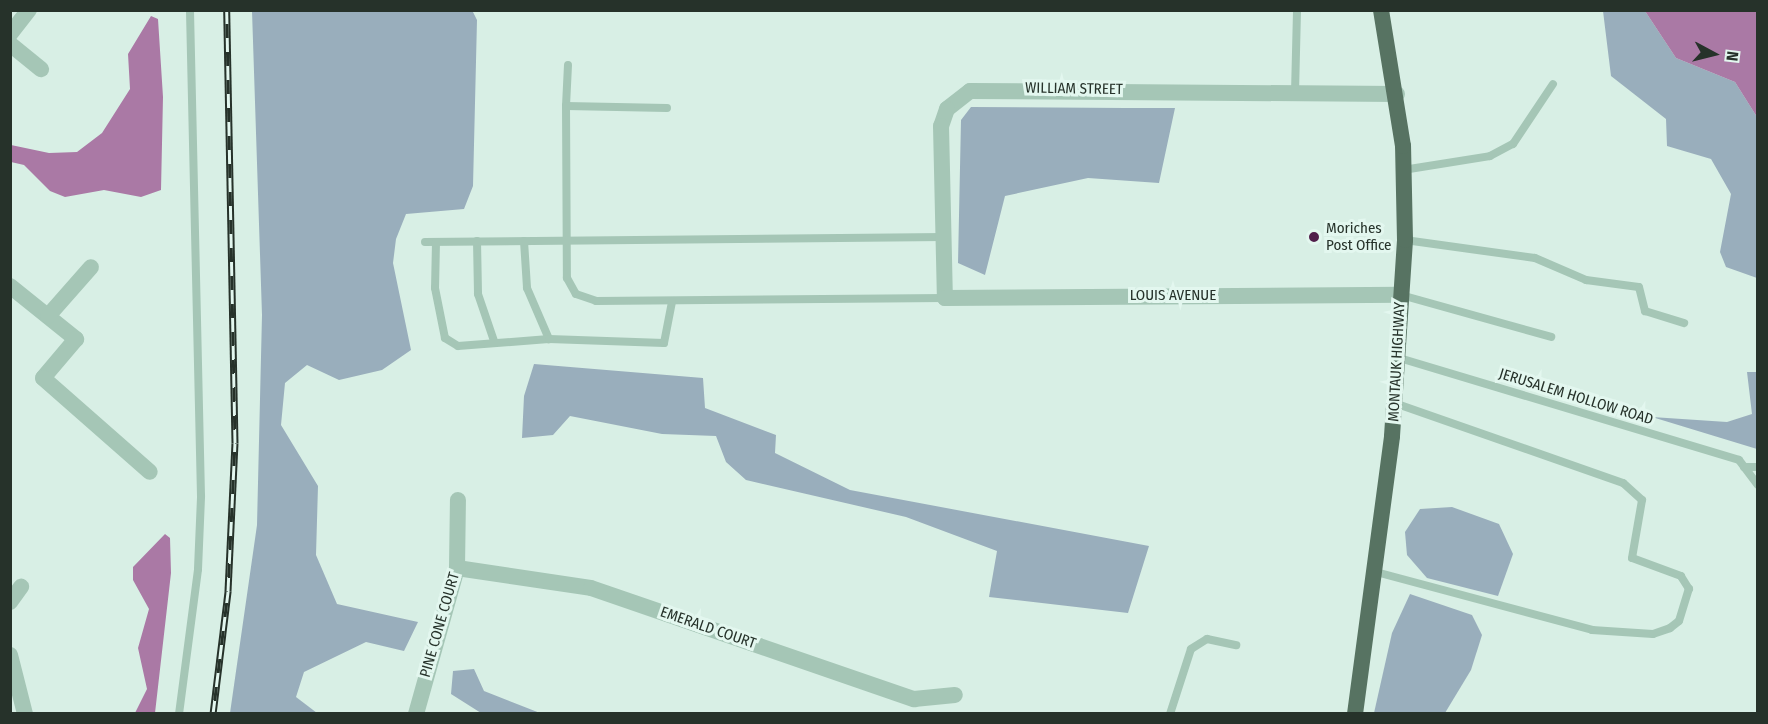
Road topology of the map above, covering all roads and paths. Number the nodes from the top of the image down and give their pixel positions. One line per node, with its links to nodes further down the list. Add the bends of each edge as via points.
1 (29, 10): 5 (street)
2 (190, 10): 47 (lane, via 201,496 198,569)
3 (1297, 10): 10 (lane)
4 (1381, 10): 11 (main road, MONTAUK HIGHWAY)
5 (10, 34)
6 (10, 44): 8 (street)
7 (568, 65): 12 (lane)
8 (41, 69)
9 (1552, 84): 14 (lane, via 1513,144 1490,156)
10 (1295, 93): 11 (street, WILLIAM STREET); 15 (street, WILLIAM STREET, via 970,91 947,109 941,126)
11 (1397, 94): 14 (main road, MONTAUK HIGHWAY)
12 (566, 106): 13 (lane); 16 (lane)
13 (667, 108)
14 (1402, 170): 17 (main road, MONTAUK HIGHWAY)
15 (944, 237): 16 (lane); 25 (street, WILLIAM STREET)
16 (565, 240): 19 (lane); 26 (lane, via 567,278 576,294 596,301)
17 (1405, 240): 24 (main road, MONTAUK HIGHWAY); 28 (lane, via 1535,258 1586,280 1639,287 1645,311)
18 (477, 241): 19 (lane); 21 (lane); 31 (lane, via 478,294)
19 (525, 241): 30 (lane, via 527,288)
20 (425, 242): 21 (lane)
21 (436, 242): 31 (lane, via 435,288 445,338 458,346)
22 (91, 267): 27 (street)
23 (10, 286): 27 (street)
24 (1401, 295): 25 (street, LOUIS AVENUE); 29 (lane); 32 (main road, MONTAUK HIGHWAY)
25 (945, 298): 26 (lane)
26 (672, 302): 30 (lane, via 664,343)
27 (48, 316): 36 (street, via 76,339 43,378)
28 (1684, 323)
29 (1551, 337)
30 (549, 339): 31 (lane)
31 (494, 341)
32 (1396, 357): 33 (main road, MONTAUK HIGHWAY); 34 (lane, JERUSALEM HOLLOW ROAD, via 1739,460)
33 (1394, 403): 40 (main road, MONTAUK HIGHWAY); 40 (lane, via 1630,487 1642,500 1632,558 1681,576 1689,589 1679,621 1653,634 1592,630)
34 (1744, 467): 35 (lane, JERUSALEM HOLLOW ROAD); 37 (lane, JERUSALEM HOLLOW ROAD)
35 (1758, 467)
36 (150, 472)
37 (1758, 485)
38 (458, 500): 39 (street, PINE CONE COURT)
39 (457, 567): 45 (street, EMERALD COURT, via 591,588 914,699); 48 (street, PINE CONE COURT)
40 (1376, 572): 50 (main road, MONTAUK HIGHWAY)
41 (21, 587): 42 (street)
42 (10, 602)
43 (1236, 645): 49 (lane, via 1208,639 1191,649)
44 (10, 655): 46 (street)
45 (955, 695)
46 (25, 714)
47 (179, 714)
48 (416, 714)
49 (1170, 714)
50 (1355, 714)

